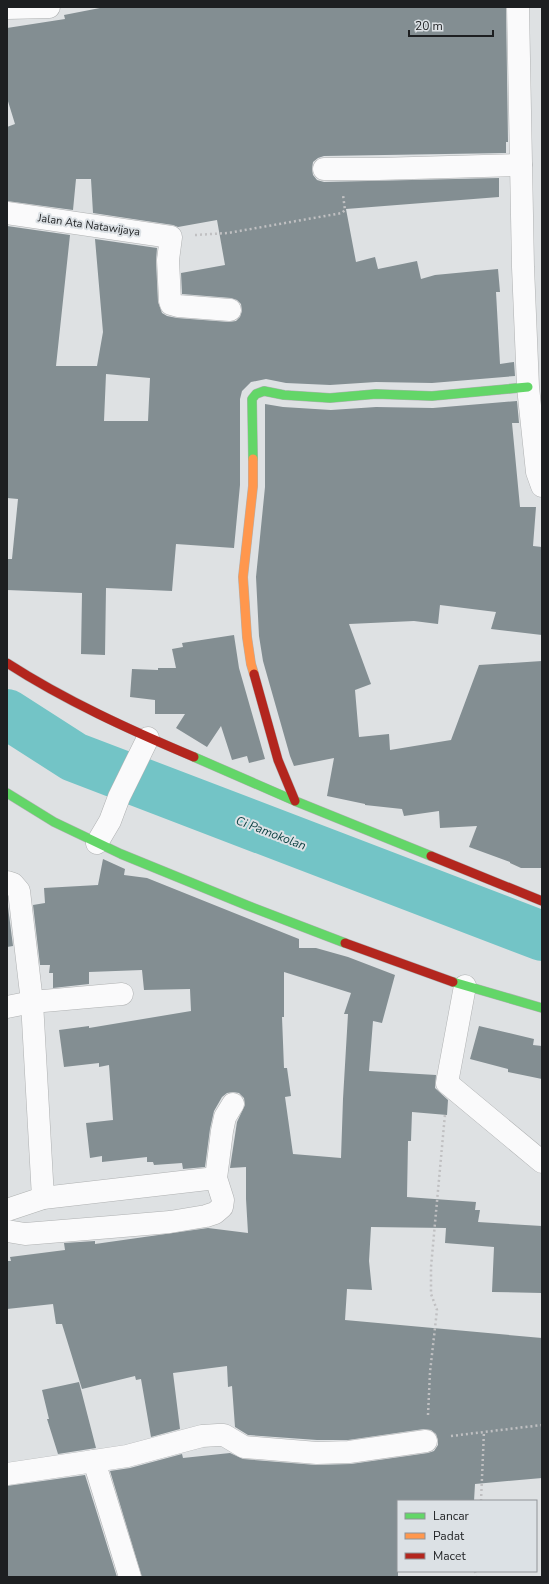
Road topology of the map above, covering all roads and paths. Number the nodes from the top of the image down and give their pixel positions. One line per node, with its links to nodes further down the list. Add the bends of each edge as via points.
1 (49, 7): 3 (street)
2 (518, 7): 4 (street)
3 (7, 8)
4 (521, 165): 5 (street); 9 (street)
5 (332, 169): 7 (path, via 345,212 228,233)
6 (7, 213): 7 (street, Jalan Ata Natawijaya)
7 (171, 237): 8 (street, via 168,266 172,304)
8 (230, 310)
9 (528, 387): 10 (street, via 537,472); 14 (street, via 432,396 376,394 330,398 264,391 252,399 253,486 243,577 247,637 251,664 268,717 278,760)
10 (541, 481)
11 (7, 663): 12 (street, via 42,684)
12 (148, 738): 14 (street); 15 (street, via 110,821)
13 (7, 793): 15 (street, via 54,822)
14 (294, 800): 17 (street)
15 (97, 843): 18 (street, via 246,905)
16 (7, 882): 20 (street, via 19,891)
17 (542, 901)
18 (466, 986): 22 (street); 23 (street)
19 (122, 994): 20 (street)
20 (32, 1002): 21 (street); 27 (street)
21 (7, 1007)
22 (542, 1008)
23 (447, 1083): 25 (street); 32 (path, via 431,1267 431,1294 437,1310)
24 (234, 1104): 26 (street, via 226,1117)
25 (542, 1162)
26 (216, 1178): 27 (street); 29 (street, via 223,1200 222,1207 206,1216 170,1222 24,1234)
27 (43, 1198): 28 (street)
28 (7, 1210)
29 (7, 1231)
30 (542, 1425): 31 (path)
31 (484, 1431): 32 (path); 35 (path)
32 (426, 1440): 33 (street, via 349,1452 317,1453 244,1447 228,1437 202,1436)
33 (94, 1462): 34 (street); 36 (street)
34 (7, 1474)
35 (481, 1500)
36 (130, 1577)

